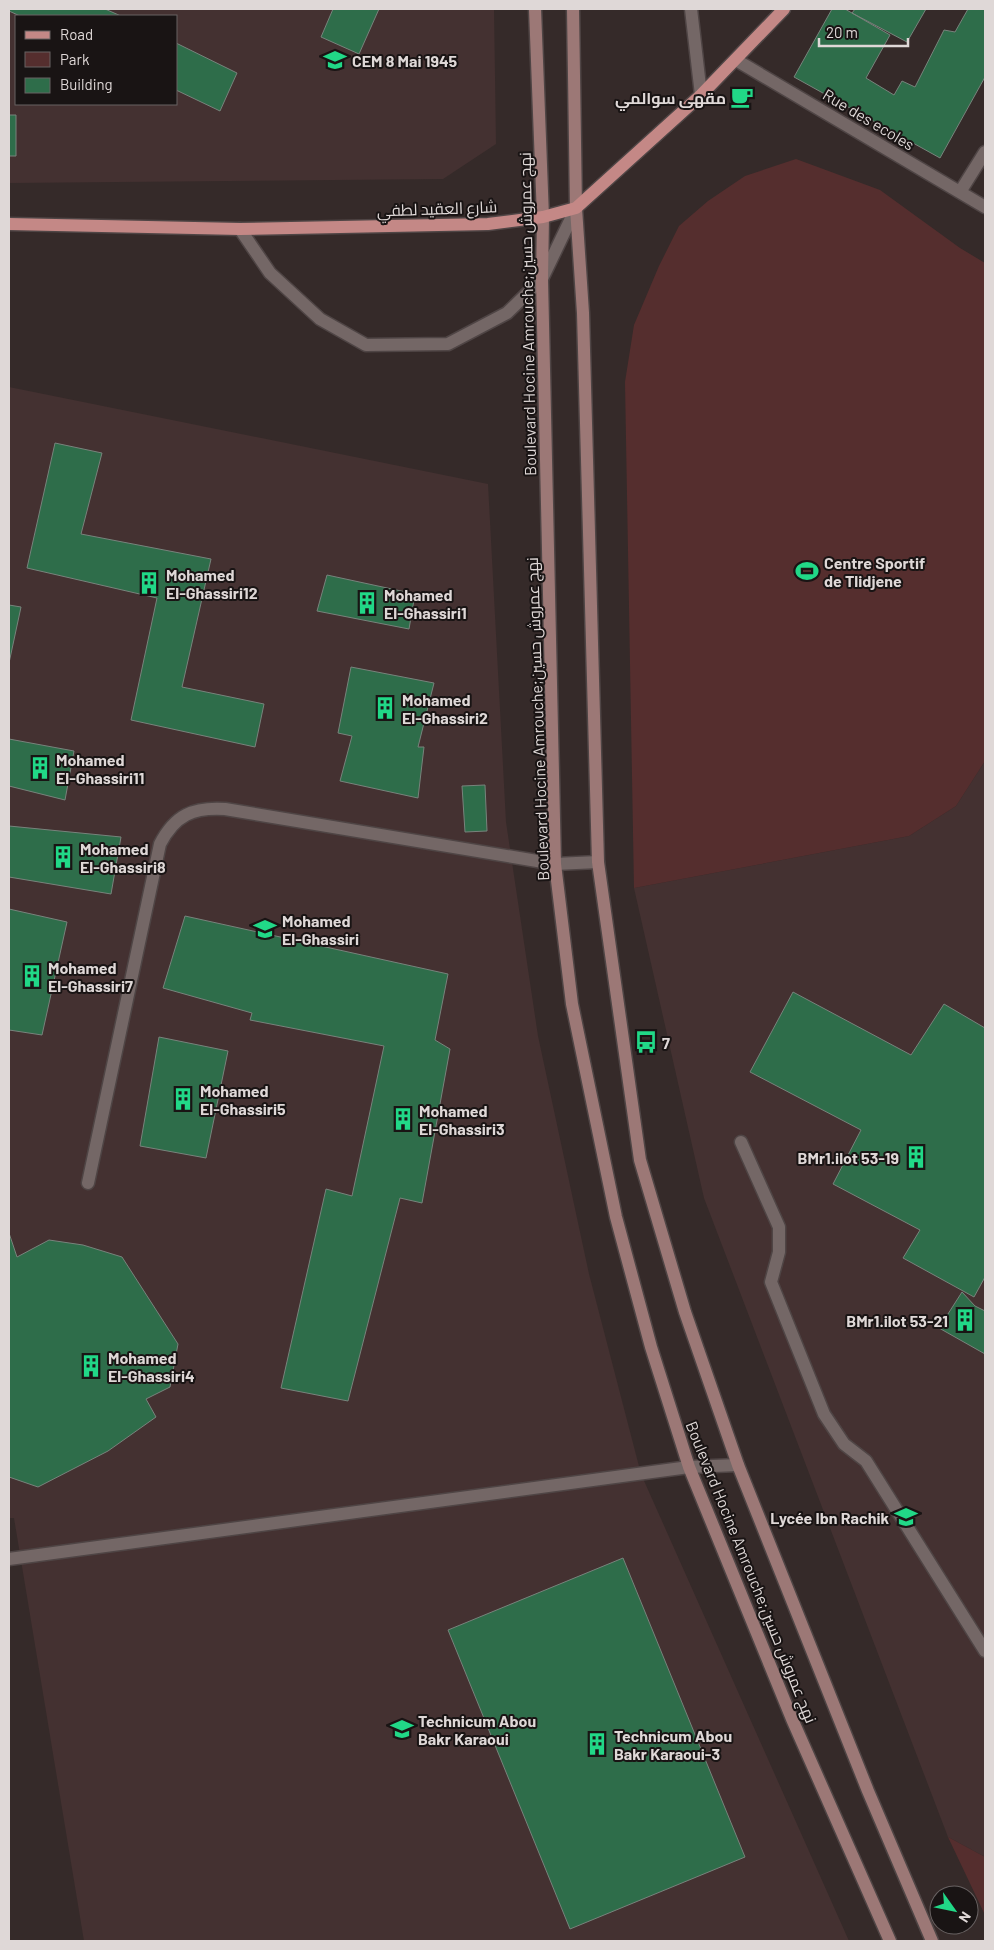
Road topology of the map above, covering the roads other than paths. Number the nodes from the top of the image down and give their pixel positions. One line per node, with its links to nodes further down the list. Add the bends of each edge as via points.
1 (536, 9): 11 (main road, Boulevard Hocine Amrouche;نهج عمروش حسين)
2 (573, 9): 10 (main road, Boulevard Hocine Amrouche;نهج عمروش حسين)
3 (691, 9): 6 (street)
4 (784, 9): 5 (main road, شارع العقيد لطفي)
5 (736, 60): 6 (main road, شارع العقيد لطفي); 8 (street, Rue des ecoles)
6 (700, 95): 10 (main road, شارع العقيد لطفي)
7 (985, 152): 8 (street)
8 (960, 192): 9 (street, Rue des ecoles)
9 (985, 207)
10 (576, 208): 11 (main road, شارع العقيد لطفي); 14 (street); 15 (main road, Boulevard Hocine Amrouche;نهج عمروش حسين, via 584,323)
11 (543, 217): 13 (main road, شارع العقيد لطفي, via 488,224); 14 (main road, Boulevard Hocine Amrouche;نهج عمروش حسين)
12 (9, 224): 13 (main road, شارع العقيد لطفي)
13 (240, 229): 14 (street, via 270,273 320,319 366,345 448,344 507,313)
14 (542, 279): 16 (main road, Boulevard Hocine Amrouche;نهج عمروش حسين)
15 (598, 862): 16 (street); 19 (main road, Boulevard Hocine Amrouche;نهج عمروش حسين, via 640,1160 685,1312)
16 (555, 864): 18 (street, via 225,809 193,811 179,819 167,830 160,844); 20 (main road, Boulevard Hocine Amrouche;نهج عمروش حسين, via 572,1004 616,1217 651,1347)
17 (741, 1142): 22 (street, via 779,1227 779,1252 771,1282 824,1414 844,1444 866,1461)
18 (88, 1183)
19 (738, 1465): 20 (street); 24 (main road, Boulevard Hocine Amrouche;نهج عمروش حسين, via 868,1791)
20 (689, 1467): 21 (street); 23 (main road, Boulevard Hocine Amrouche;نهج عمروش حسين, via 792,1719)
21 (9, 1559)
22 (985, 1651)
23 (890, 1941)
24 (932, 1941)

